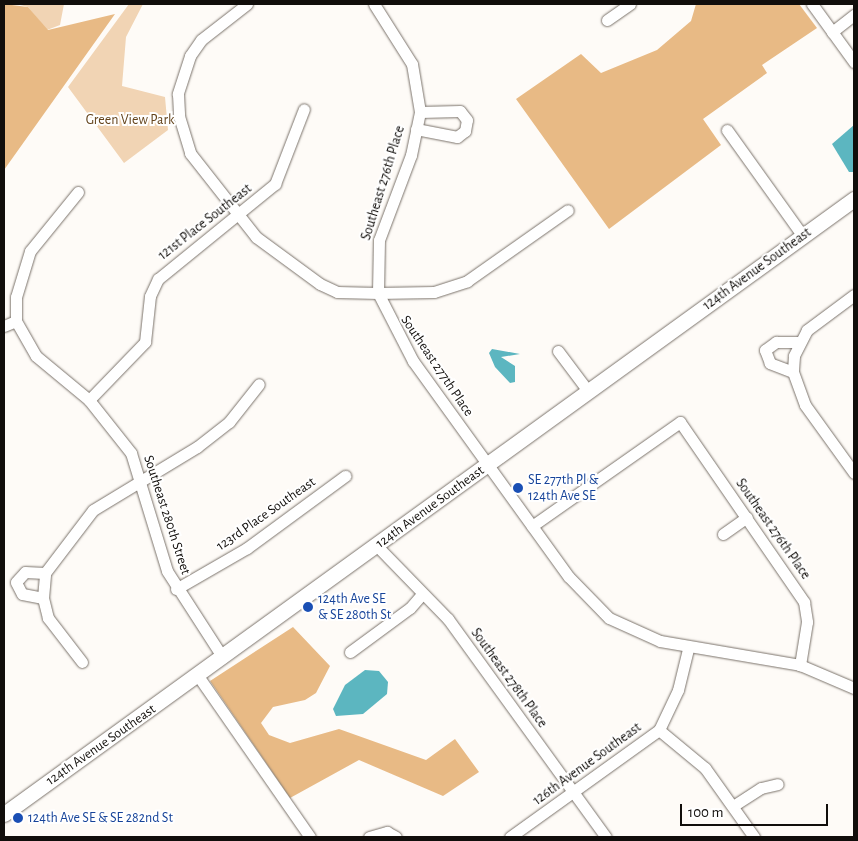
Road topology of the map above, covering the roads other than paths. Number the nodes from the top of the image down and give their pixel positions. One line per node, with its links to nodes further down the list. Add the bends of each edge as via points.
1 (247, 4): 16 (street, via 201,40 182,74 178,94 183,137)
2 (374, 4): 10 (street, Southeast 276th Place, via 412,64)
3 (630, 4): 6 (street)
4 (812, 4): 7 (street)
5 (854, 15): 7 (street)
6 (607, 20)
7 (832, 32): 8 (street)
8 (854, 62)
9 (304, 110): 16 (street, 121st Place Southeast, via 282,173)
10 (420, 112): 11 (street, Southeast 276th Place); 11 (street, via 460,111 467,120 465,131 457,137)
11 (416, 129): 18 (street, Southeast 276th Place, via 379,240)
12 (727, 130): 17 (street)
13 (78, 192): 20 (street, via 30,251 16,297)
14 (854, 199): 17 (street, 124th Avenue Southeast)
15 (568, 210): 18 (street, via 467,281 434,292)
16 (237, 215): 18 (street, via 256,237 320,284 337,292); 27 (street, 121st Place Southeast, via 158,278 150,296 145,342)
17 (803, 236): 26 (street, 124th Avenue Southeast)
18 (378, 294): 28 (street, Southeast 277th Place, via 397,338)
19 (854, 295): 22 (street, via 819,320)
20 (16, 322): 21 (street); 27 (street, Southeast 280th Street, via 36,356)
21 (4, 326)
22 (799, 342): 24 (street); 24 (street, via 776,342 765,350 770,363)
23 (558, 351): 26 (street)
24 (793, 372): 29 (street, via 805,405)
25 (259, 384): 31 (street, via 229,422 191,452)
26 (588, 391): 28 (street, 124th Avenue Southeast)
27 (89, 400): 31 (street, Southeast 280th Street, via 132,453)
28 (488, 465): 33 (street, Southeast 277th Place); 35 (street, 124th Avenue Southeast)
29 (854, 473)
30 (345, 476): 37 (street, 123rd Place Southeast, via 247,548)
31 (142, 480): 36 (street, via 93,510); 37 (street, Southeast 280th Street)
32 (747, 517): 33 (street, Southeast 276th Place, via 680,422); 34 (street); 44 (street, Southeast 276th Place, via 804,602 806,622)
33 (532, 526): 40 (street, Southeast 277th Place, via 582,592 609,618 633,631)
34 (723, 534)
35 (377, 546): 38 (street, Southeast 278th Place); 42 (street, 124th Avenue Southeast)
36 (44, 573): 39 (street); 39 (street, via 25,572 16,582 22,594)
37 (176, 589): 42 (street, Southeast 280th Street)
38 (422, 594): 41 (street, via 410,608); 49 (street, Southeast 278th Place, via 448,619)
39 (43, 598): 43 (street, via 59,636)
40 (688, 649): 44 (street, Southeast 277th Place); 47 (street, 126th Avenue Southeast, via 678,690)
41 (350, 652)
42 (224, 658): 45 (street, 124th Avenue Southeast)
43 (82, 662)
44 (800, 665): 46 (street)
45 (198, 676): 51 (street, 124th Avenue Southeast); 52 (street)
46 (854, 688)
47 (659, 730): 49 (street, 126th Avenue Southeast); 50 (street, via 688,750)
48 (778, 784): 50 (street, via 761,788)
49 (574, 793): 55 (street, 126th Avenue Southeast); 56 (street, Southeast 278th Place)
50 (733, 806): 57 (street)
51 (4, 814)
52 (310, 837)
53 (369, 837): 54 (street, via 387,832)
54 (396, 837)
55 (510, 837)
56 (606, 837)
57 (754, 837)

